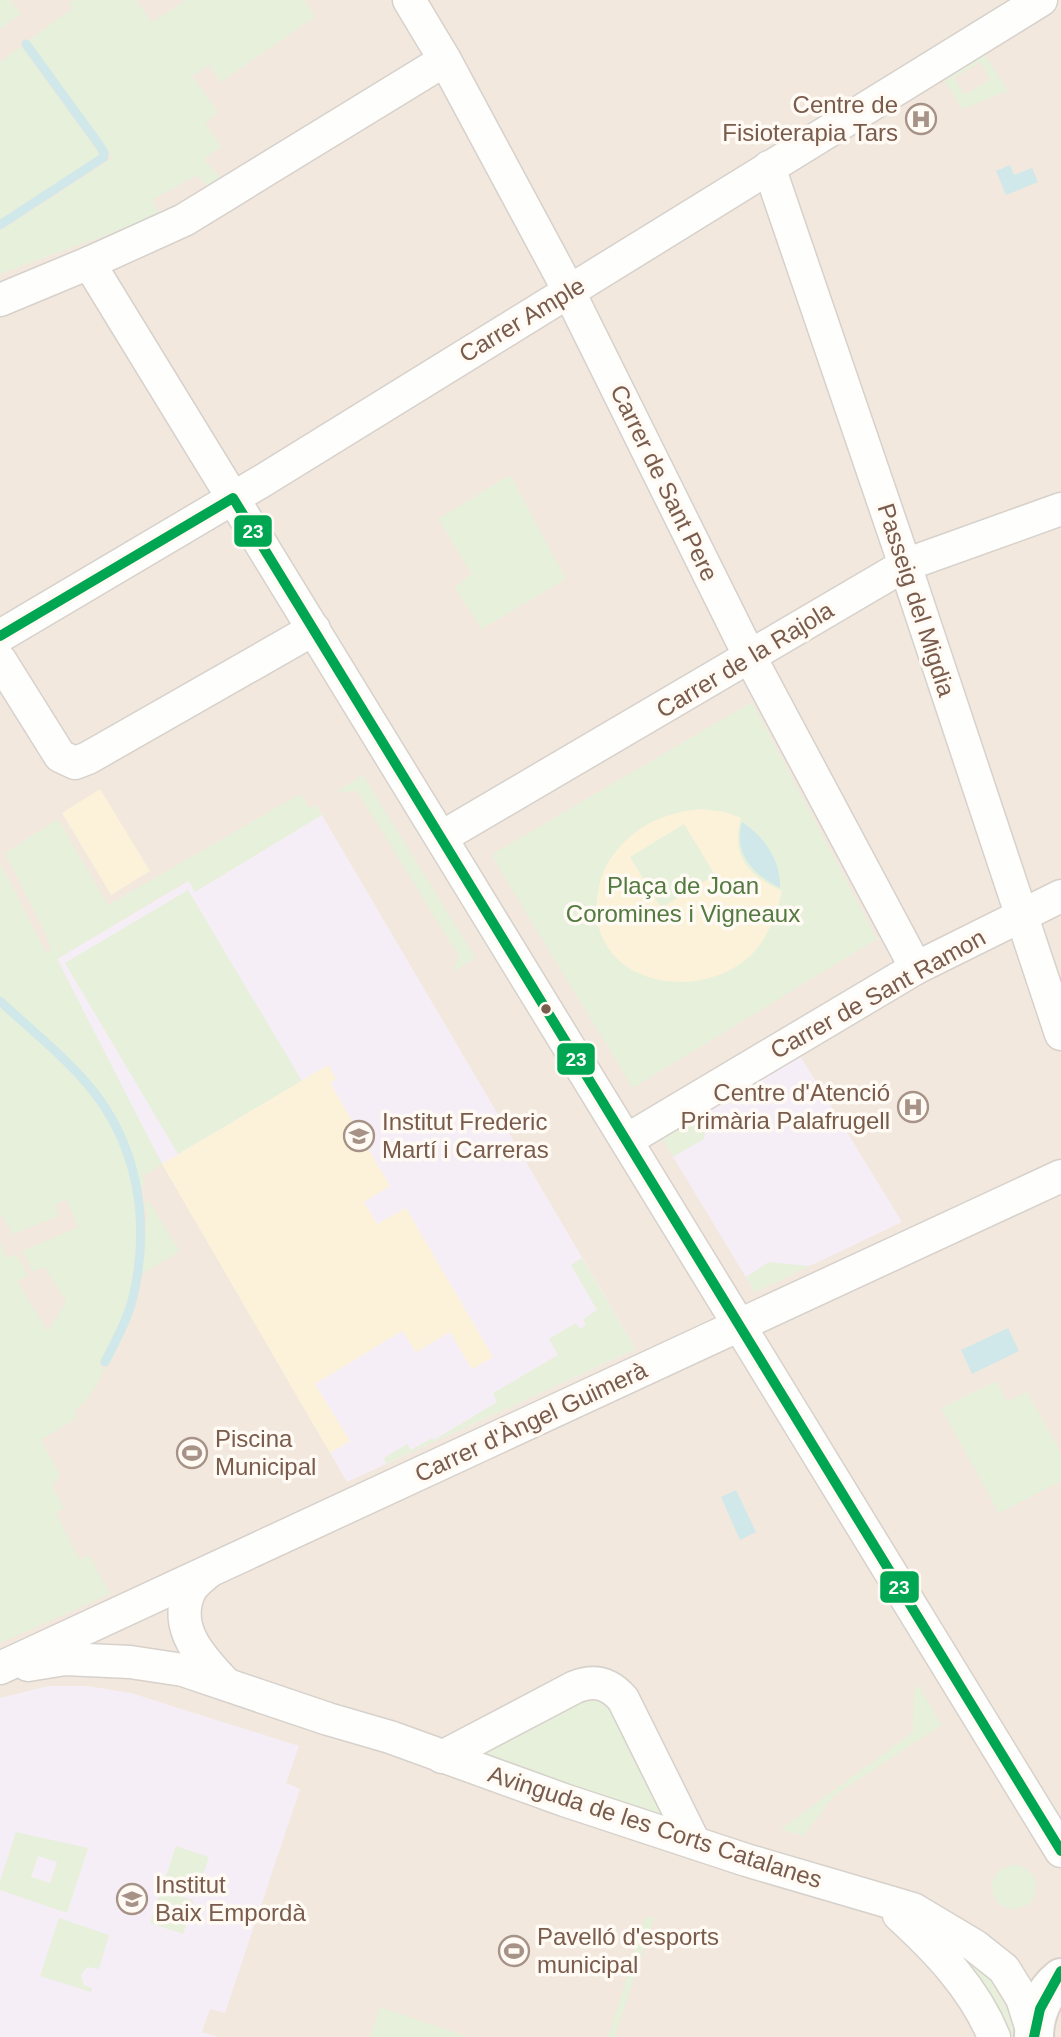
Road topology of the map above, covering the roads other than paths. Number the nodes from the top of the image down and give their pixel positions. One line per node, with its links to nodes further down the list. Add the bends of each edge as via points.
1 (1041, 0): 4 (street, Carrer Ample)
2 (416, 4): 3 (street, Carrer de Sant Pere)
3 (444, 60): 5 (street, via 208,207); 6 (street, Carrer de Sant Pere)
4 (769, 167): 6 (street, Carrer Ample); 10 (street, Passeig del Migdia)
5 (89, 264): 7 (street); 8 (street)
6 (568, 290): 8 (street, Carrer Ample); 13 (street, Carrer de Sant Pere)
7 (0, 300)
8 (233, 498): 11 (street); 12 (street, Carrer Ample)
9 (1061, 509): 10 (street, Carrer de la Rajola)
10 (905, 565): 13 (street, Carrer de la Rajola); 17 (street, Passeig del Migdia)
11 (314, 629): 14 (street, via 75,763 55,749); 15 (street)
12 (0, 636)
13 (750, 657): 15 (street, Carrer de la Rajola); 18 (street, Carrer de Sant Pere)
14 (0, 660)
15 (442, 837): 20 (street)
16 (1061, 896): 17 (street, Carrer de Sant Ramon)
17 (1021, 916): 18 (street, Carrer de Sant Ramon); 19 (street, Passeig del Migdia)
18 (916, 968): 20 (street, Carrer de Sant Ramon)
19 (1061, 1034)
20 (627, 1140): 22 (street)
21 (1061, 1176): 22 (street, Carrer d'Àngel Guimerà)
22 (740, 1325): 23 (street, Carrer d'Àngel Guimerà); 28 (street)
23 (208, 1572): 24 (street, Carrer d'Àngel Guimerà); 25 (street, Avinguda de les Corts Catalanes, via 189,1591 183,1615 203,1659)
24 (0, 1671): 25 (street, Avinguda de les Corts Catalanes, via 65,1659 130,1662 183,1670)
25 (227, 1685): 26 (street, Avinguda de les Corts Catalanes)
26 (442, 1757): 27 (street, Avinguda de les Corts Catalanes); 27 (street, via 575,1687 596,1682 608,1686 623,1699)
27 (694, 1842): 29 (street, Avinguda de les Corts Catalanes)
28 (1061, 1851)
29 (860, 1895): 31 (street, Avinguda de les Corts Catalanes, via 912,1909 1004,1969 1022,1998); 32 (street, via 897,1913 929,1943 972,1993)
30 (1060, 1977): 31 (street, via 1041,2005)
31 (1034, 2035)
32 (994, 2037)

